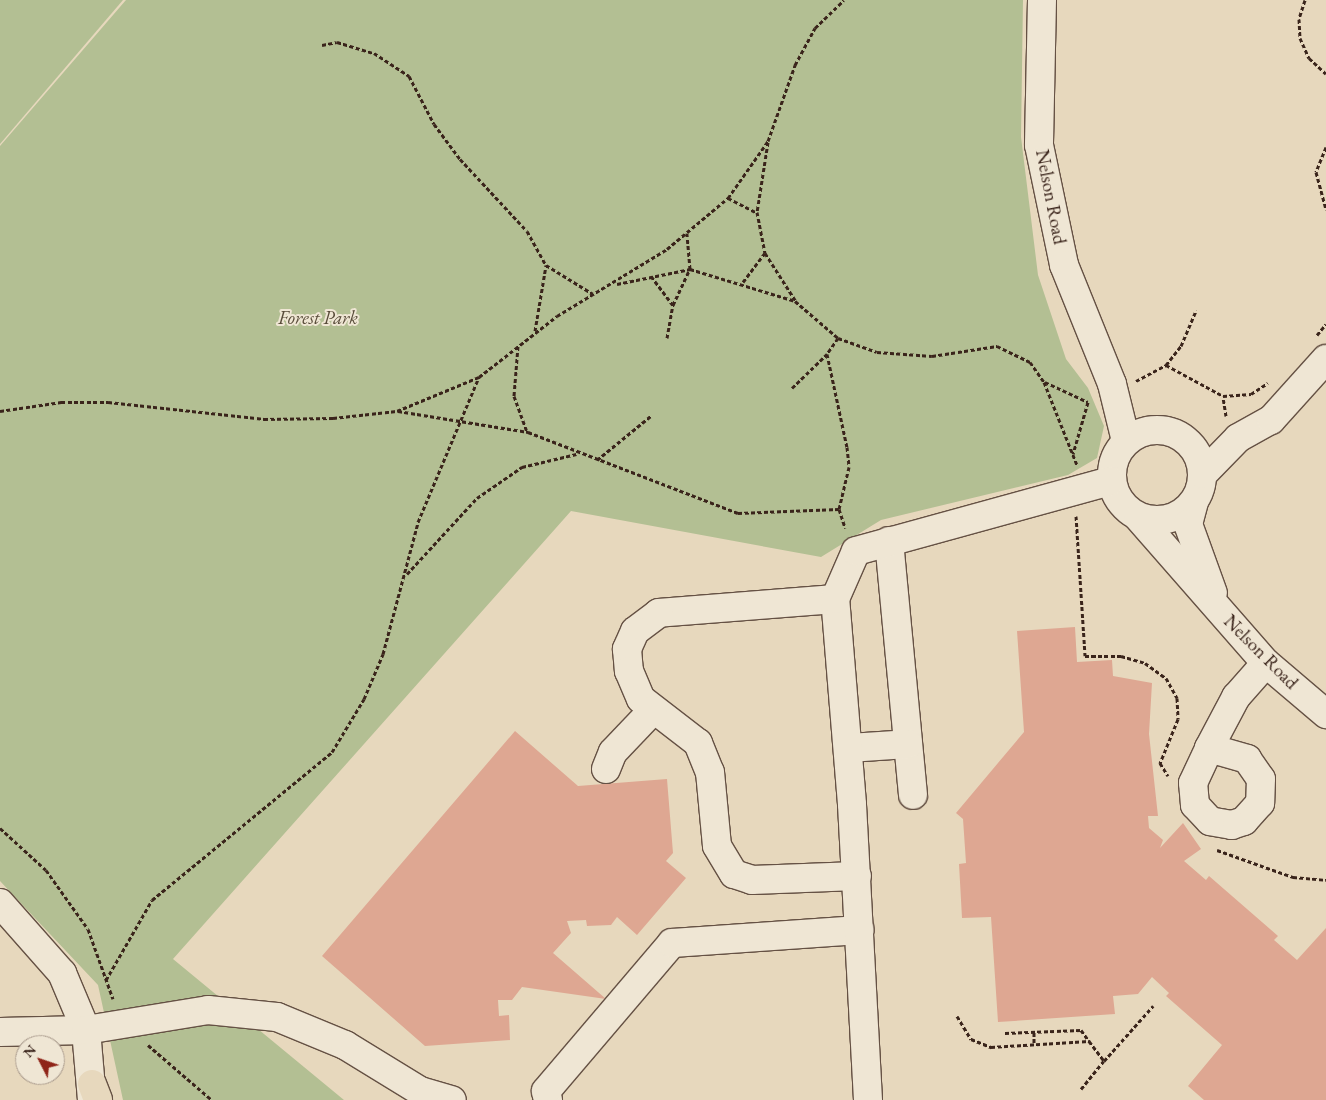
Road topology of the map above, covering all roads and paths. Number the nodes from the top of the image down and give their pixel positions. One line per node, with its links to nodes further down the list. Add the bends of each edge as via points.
1 (844, 0): 6 (path, via 815,28 795,65)
2 (1042, 0): 33 (street, Nelson Road, via 1039,145 1064,265)
3 (1305, 0): 5 (path, via 1299,19 1300,38 1309,58)
4 (322, 46): 13 (path, via 337,42 374,52 409,76 434,124 460,159 527,231)
5 (1326, 74)
6 (768, 141): 8 (path); 10 (path)
7 (1326, 147): 9 (path, via 1316,172)
8 (728, 198): 10 (path); 11 (path)
9 (1326, 210)
10 (757, 212): 12 (path)
11 (687, 232): 14 (path); 17 (path)
12 (765, 252): 16 (path); 19 (path)
13 (546, 265): 18 (path); 22 (path)
14 (690, 269): 15 (path); 16 (path); 20 (path)
15 (651, 276): 17 (path); 20 (path)
16 (743, 282): 19 (path)
17 (614, 284): 18 (path)
18 (593, 294): 22 (path)
19 (795, 301): 24 (path)
20 (674, 305): 23 (path)
21 (1196, 310): 28 (path, via 1181,346)
22 (535, 332): 25 (path)
23 (667, 338)
24 (838, 338): 26 (path); 32 (path, via 877,352 932,356 997,346 1030,362)
25 (518, 346): 30 (path); 42 (path, via 514,396)
26 (827, 354): 34 (path); 51 (path, via 849,467)
27 (1326, 359): 41 (street, via 1271,420)
28 (1166, 364): 29 (path); 35 (path)
29 (1155, 371)
30 (479, 377): 36 (path); 39 (path)
31 (1275, 378): 35 (path, via 1250,394)
32 (1044, 382): 46 (path); 46 (path, via 1088,402)
33 (1112, 384): 40 (street, Nelson Road); 43 (street, Nelson Road)
34 (792, 388)
35 (1223, 396): 41 (path)
36 (397, 411): 37 (path, via 332,418 264,419 98,402); 39 (path)
37 (0, 412)
38 (652, 414): 47 (path)
39 (459, 421): 42 (path); 55 (path, via 418,522)
40 (1153, 429): 43 (street); 44 (street, via 1182,436)
41 (1233, 429): 44 (street); 48 (street)
42 (528, 432): 45 (path)
43 (1126, 440): 49 (street, via 1112,466)
44 (1193, 446): 48 (street)
45 (577, 453): 47 (path); 55 (path, via 522,467 477,498)
46 (1073, 454): 49 (path)
47 (597, 460): 51 (path, via 738,513)
48 (1203, 474): 50 (street, Nelson Road)
49 (1091, 487): 52 (street, Nelson Road, via 1116,496); 53 (street); 58 (path)
50 (1194, 502): 52 (street, via 1168,519); 57 (street, Nelson Road, via 1188,524)
51 (839, 509): 54 (path)
52 (1138, 517): 57 (street, Nelson Road)
53 (889, 541): 54 (street); 62 (street)
54 (856, 551): 56 (street)
55 (406, 574): 71 (path, via 383,654 364,699 332,752 152,900)
56 (835, 599): 60 (street, via 667,612 646,619 627,649 641,699); 63 (street)
57 (1220, 611): 59 (street, Nelson Road)
58 (1083, 620)
59 (1266, 663): 61 (street, Nelson Road); 64 (street, via 1236,697)
60 (653, 710): 65 (street, via 613,752); 68 (street, via 698,743 710,772 717,846 734,874 752,880)
61 (1326, 714)
62 (908, 744): 63 (street); 66 (street)
63 (848, 748): 68 (street)
64 (1209, 748)
65 (606, 769)
66 (914, 795)
67 (0, 828): 71 (path, via 46,870 88,929)
68 (857, 876): 70 (street)
69 (0, 903): 75 (street, via 62,973)
70 (860, 930): 84 (street, via 672,943); 87 (street)
71 (106, 980): 74 (path)
72 (1153, 1006): 81 (path)
73 (956, 1016): 80 (path, via 972,1039 991,1047)
74 (122, 1022): 75 (street); 85 (path); 86 (street, via 208,1010 277,1016 345,1045 420,1091)
75 (86, 1030): 76 (street); 83 (street)
76 (0, 1032)
77 (1034, 1032): 78 (path); 79 (path, via 1081,1030); 80 (path)
78 (1005, 1033)
79 (1089, 1042): 80 (path); 81 (path)
80 (1034, 1044)
81 (1104, 1061): 82 (path)
82 (1081, 1089)
83 (92, 1096)
84 (540, 1097)
85 (212, 1100)
86 (452, 1100)
87 (868, 1100)

